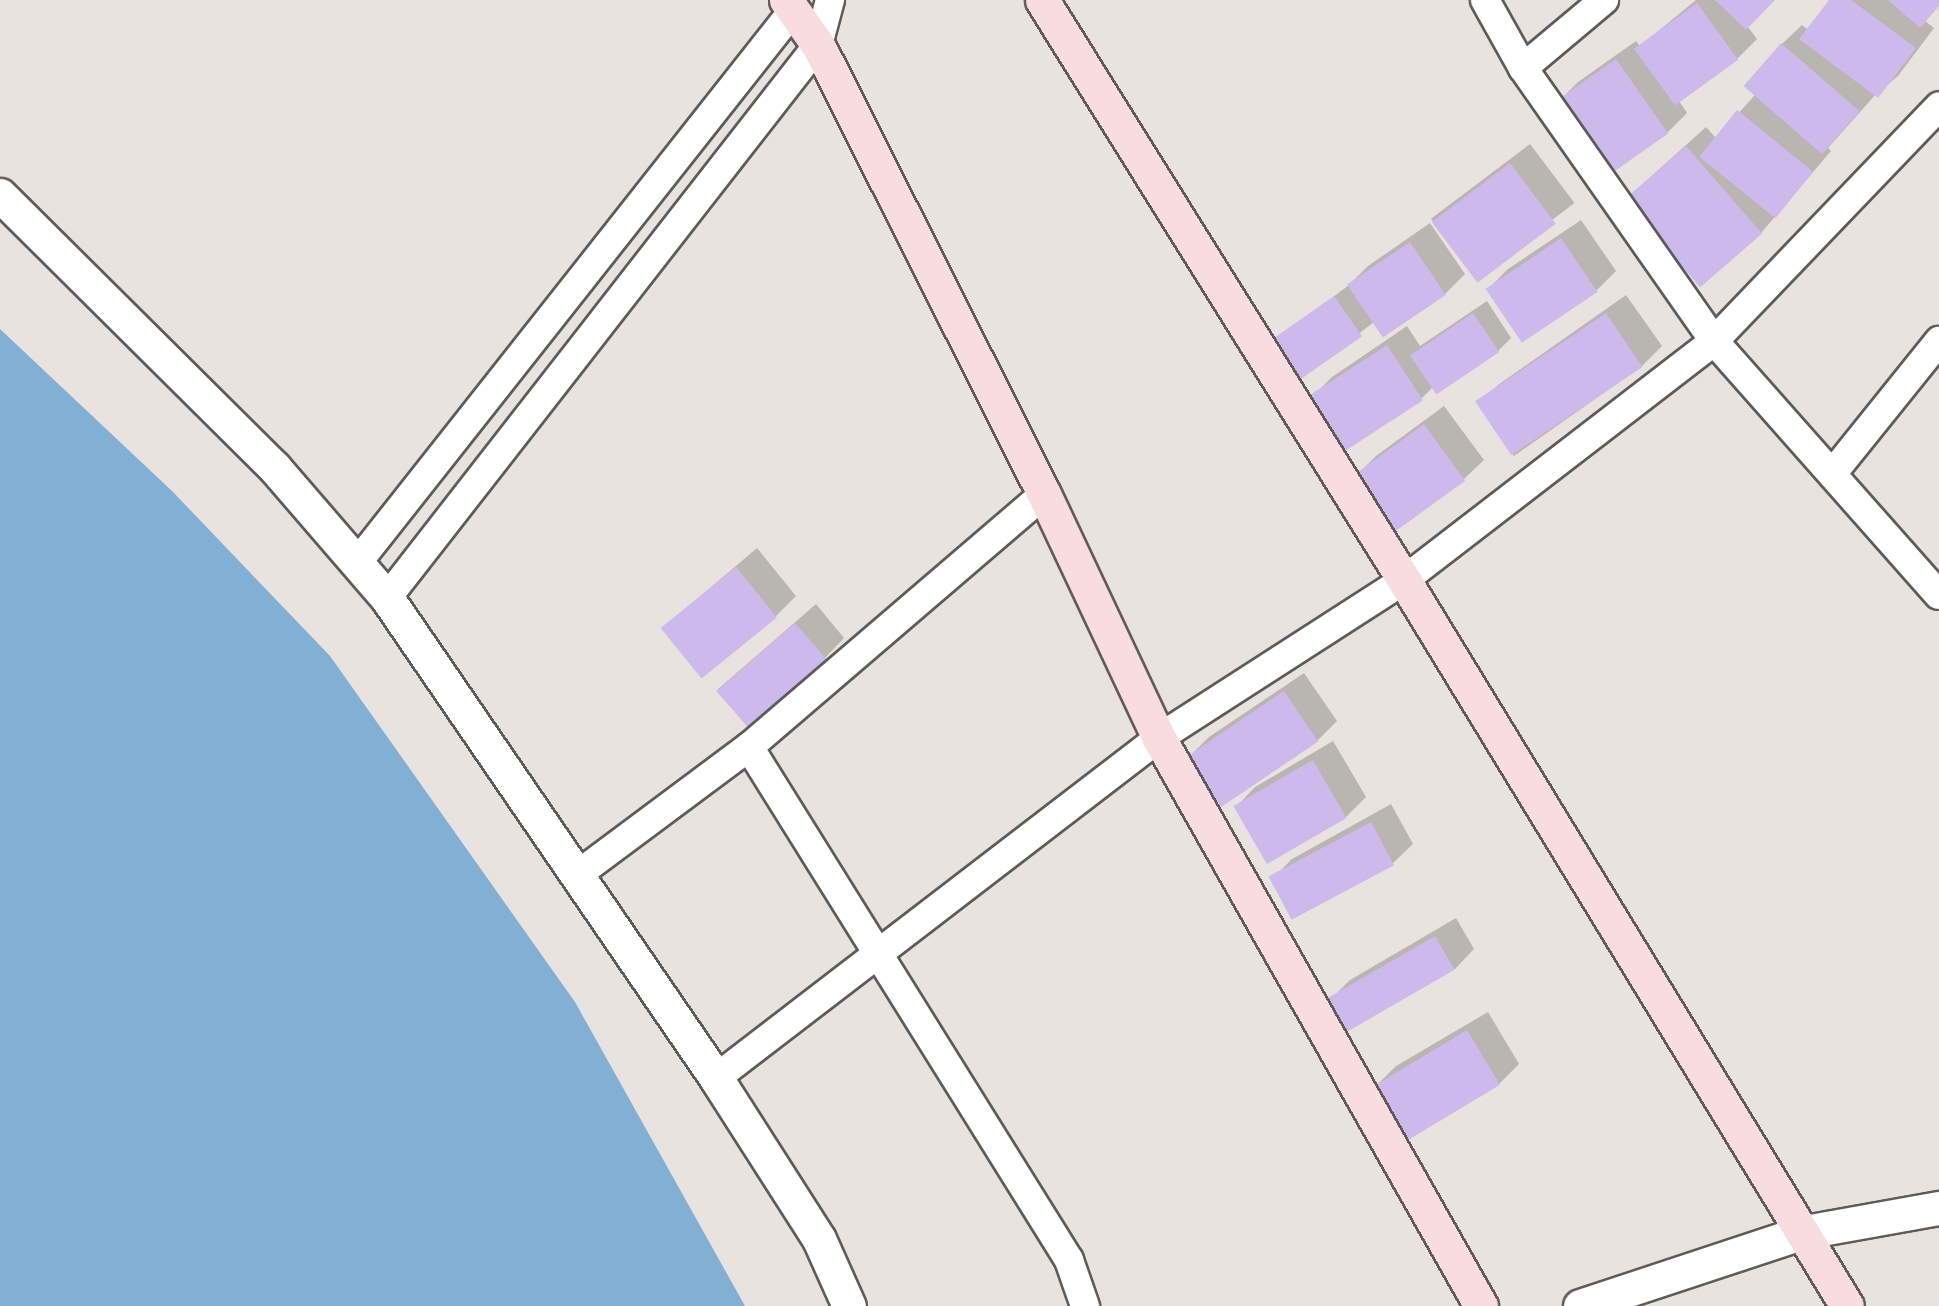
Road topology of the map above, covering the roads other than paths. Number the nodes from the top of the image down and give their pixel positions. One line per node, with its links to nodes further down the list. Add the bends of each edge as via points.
1 (830, 0): 6 (street)
2 (1042, 0): 15 (main road)
3 (1485, 0): 7 (street)
4 (1604, 0): 7 (street)
5 (789, 6): 6 (main road); 14 (street)
6 (818, 45): 13 (main road); 17 (street)
7 (1523, 68): 10 (street)
8 (1939, 106): 10 (street)
9 (0, 195): 14 (street, via 274,467)
10 (1714, 341): 12 (street); 15 (street)
11 (1939, 341): 12 (street)
12 (1832, 474): 16 (street)
13 (1044, 494): 18 (main road); 19 (street)
14 (357, 563): 17 (street)
15 (1404, 580): 18 (street); 24 (main road)
16 (1939, 595)
17 (387, 598): 20 (street)
18 (1159, 738): 21 (street); 27 (main road)
19 (749, 747): 20 (street); 21 (street)
20 (577, 875): 22 (street)
21 (880, 955): 22 (street); 26 (street, via 1069,1260)
22 (716, 1078): 25 (street, via 819,1239)
23 (1939, 1208): 24 (street)
24 (1804, 1232): 28 (street); 29 (main road)
25 (849, 1306)
26 (1084, 1306)
27 (1481, 1306)
28 (1580, 1306)
29 (1847, 1306)

